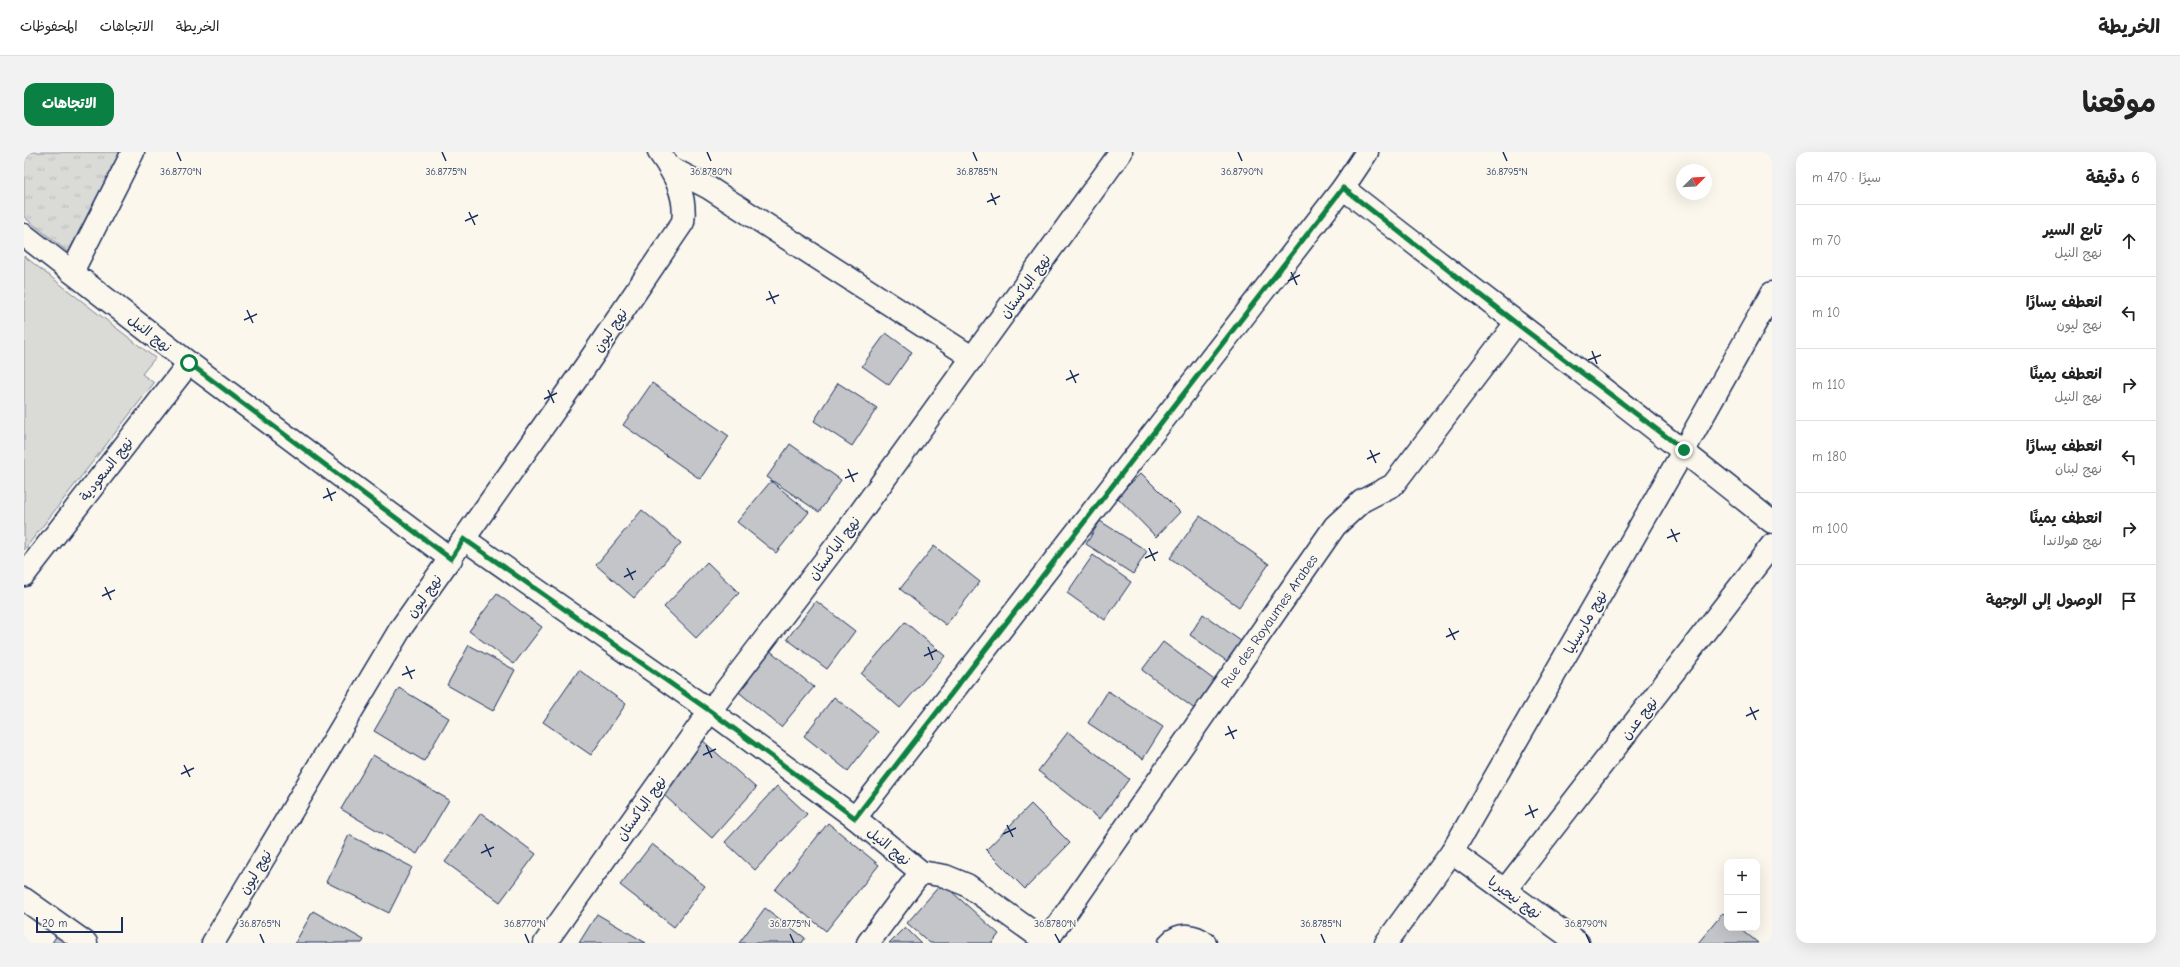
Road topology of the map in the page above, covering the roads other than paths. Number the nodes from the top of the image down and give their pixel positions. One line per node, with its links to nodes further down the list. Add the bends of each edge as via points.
1 (133, 152): 7 (street)
2 (1121, 152): 10 (street, نهج الباكستان)
3 (1367, 152): 5 (street)
4 (664, 159): 10 (street); 14 (street, نهج ليون, via 683,194 683,222)
5 (1343, 188): 9 (street); 19 (street)
6 (24, 235): 7 (street, نهج النيل)
7 (72, 272): 11 (street, نهج النيل)
8 (1772, 293): 12 (street, نهج مارسيليا)
9 (1516, 323): 12 (street); 24 (street, Rue des Royaumes Arabes, via 1393,485 1362,501 1335,526)
10 (973, 358): 18 (street, نهج الباكستان, via 836,546)
11 (189, 363): 16 (street, نهج النيل); 17 (street, نهج السعودية)
12 (1684, 450): 13 (street); 20 (street, نهج مارسيليا)
13 (1772, 522)
14 (464, 539): 16 (street, نهج ليون); 18 (street, نهج النيل)
15 (1772, 545): 22 (street, نهج عدن)
16 (451, 559): 26 (street, نهج ليون, via 401,628)
17 (24, 575)
18 (710, 711): 19 (street, نهج النيل); 27 (street, نهج الباكستان)
19 (855, 818): 21 (street, نهج النيل)
20 (1452, 852): 22 (street, نهج نيجيريا); 31 (street, نهج مارسيليا)
21 (922, 872): 24 (street, نهج النيل, via 945,876 967,885); 28 (street)
22 (1506, 890): 32 (street, نهج نيجيريا)
23 (24, 899): 25 (street)
24 (1047, 942)
25 (86, 943)
26 (213, 943)
27 (545, 943)
28 (868, 943)
29 (1170, 943): 30 (street, via 1186,935 1199,938)
30 (1205, 943)
31 (1386, 943)
32 (1578, 943)

